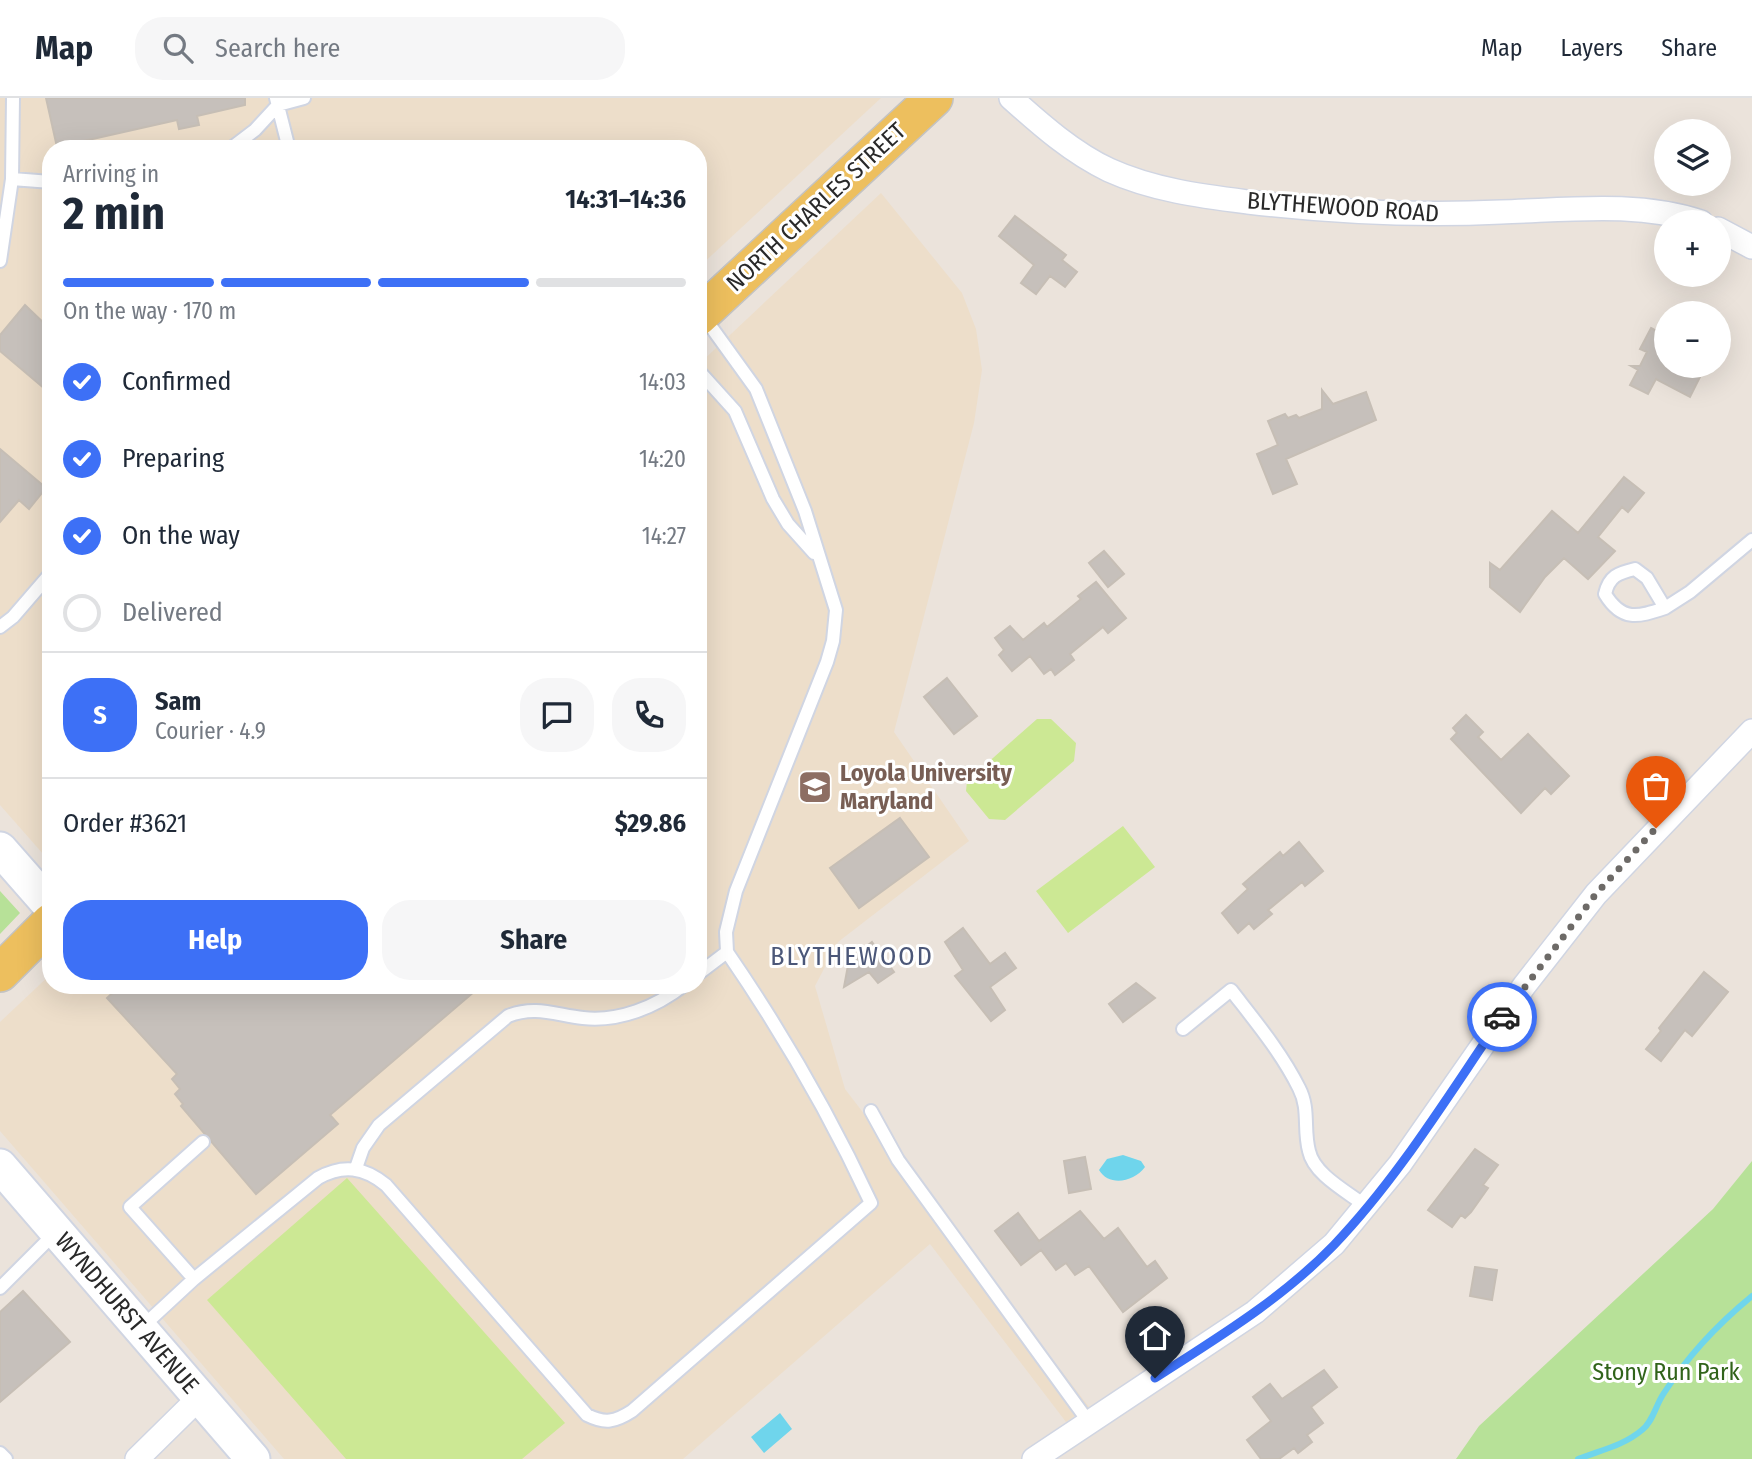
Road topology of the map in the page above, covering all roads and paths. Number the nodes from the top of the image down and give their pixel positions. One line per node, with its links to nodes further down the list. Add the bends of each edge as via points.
1 (13, 98): 8 (lane)
2 (304, 98): 5 (lane)
3 (1012, 98): 10 (street, BLYTHEWOOD ROAD, via 1101,166 1149,184 1196,194 1304,209 1386,214)
4 (929, 100): 14 (main road, NORTH CHARLES STREET)
5 (277, 101): 6 (lane); 7 (lane)
6 (242, 140)
7 (287, 140)
8 (12, 179): 9 (lane); 13 (lane)
9 (42, 181)
10 (1654, 212)
11 (1731, 236): 12 (street)
12 (1752, 247)
13 (0, 261)
14 (707, 308)
15 (707, 324): 18 (lane, via 756,389 805,511)
16 (707, 380): 18 (lane, via 734,411 788,524)
17 (1752, 540): 20 (lane)
18 (817, 556): 26 (lane, via 836,610 833,641 736,891 726,932)
19 (42, 583): 21 (lane)
20 (1665, 608): 20 (lane, via 1636,618 1623,615 1605,594 1608,582 1618,572 1635,569 1647,578)
21 (0, 627)
22 (1752, 731): 35 (street, via 1596,894 1524,986)
23 (0, 849): 24 (street)
24 (42, 897)
25 (42, 931): 28 (main road)
26 (727, 952): 27 (lane); 34 (lane, via 808,1079 871,1203 615,1421 600,1422 587,1415 386,1185)
27 (707, 967)
28 (0, 972)
29 (671, 994): 34 (lane, via 621,1015 584,1018 532,1010 508,1016 379,1125 363,1147)
30 (1183, 1029): 35 (lane, via 1231,990 1298,1087 1315,1166)
31 (871, 1111): 41 (lane, via 912,1181)
32 (203, 1142): 37 (lane, via 130,1207)
33 (0, 1166): 36 (street, WYNDHURST AVENUE)
34 (356, 1168): 37 (lane, via 318,1178)
35 (1367, 1207): 41 (street, via 1276,1296)
36 (57, 1232): 38 (lane); 39 (street, WYNDHURST AVENUE)
37 (194, 1279): 39 (lane)
38 (0, 1288)
39 (141, 1329): 40 (street, WYNDHURST AVENUE)
40 (200, 1397): 44 (street); 45 (street, WYNDHURST AVENUE)
41 (1088, 1422): 46 (street)
42 (0, 1453): 43 (lane)
43 (6, 1459)
44 (137, 1459)
45 (253, 1459)
46 (1034, 1459)

